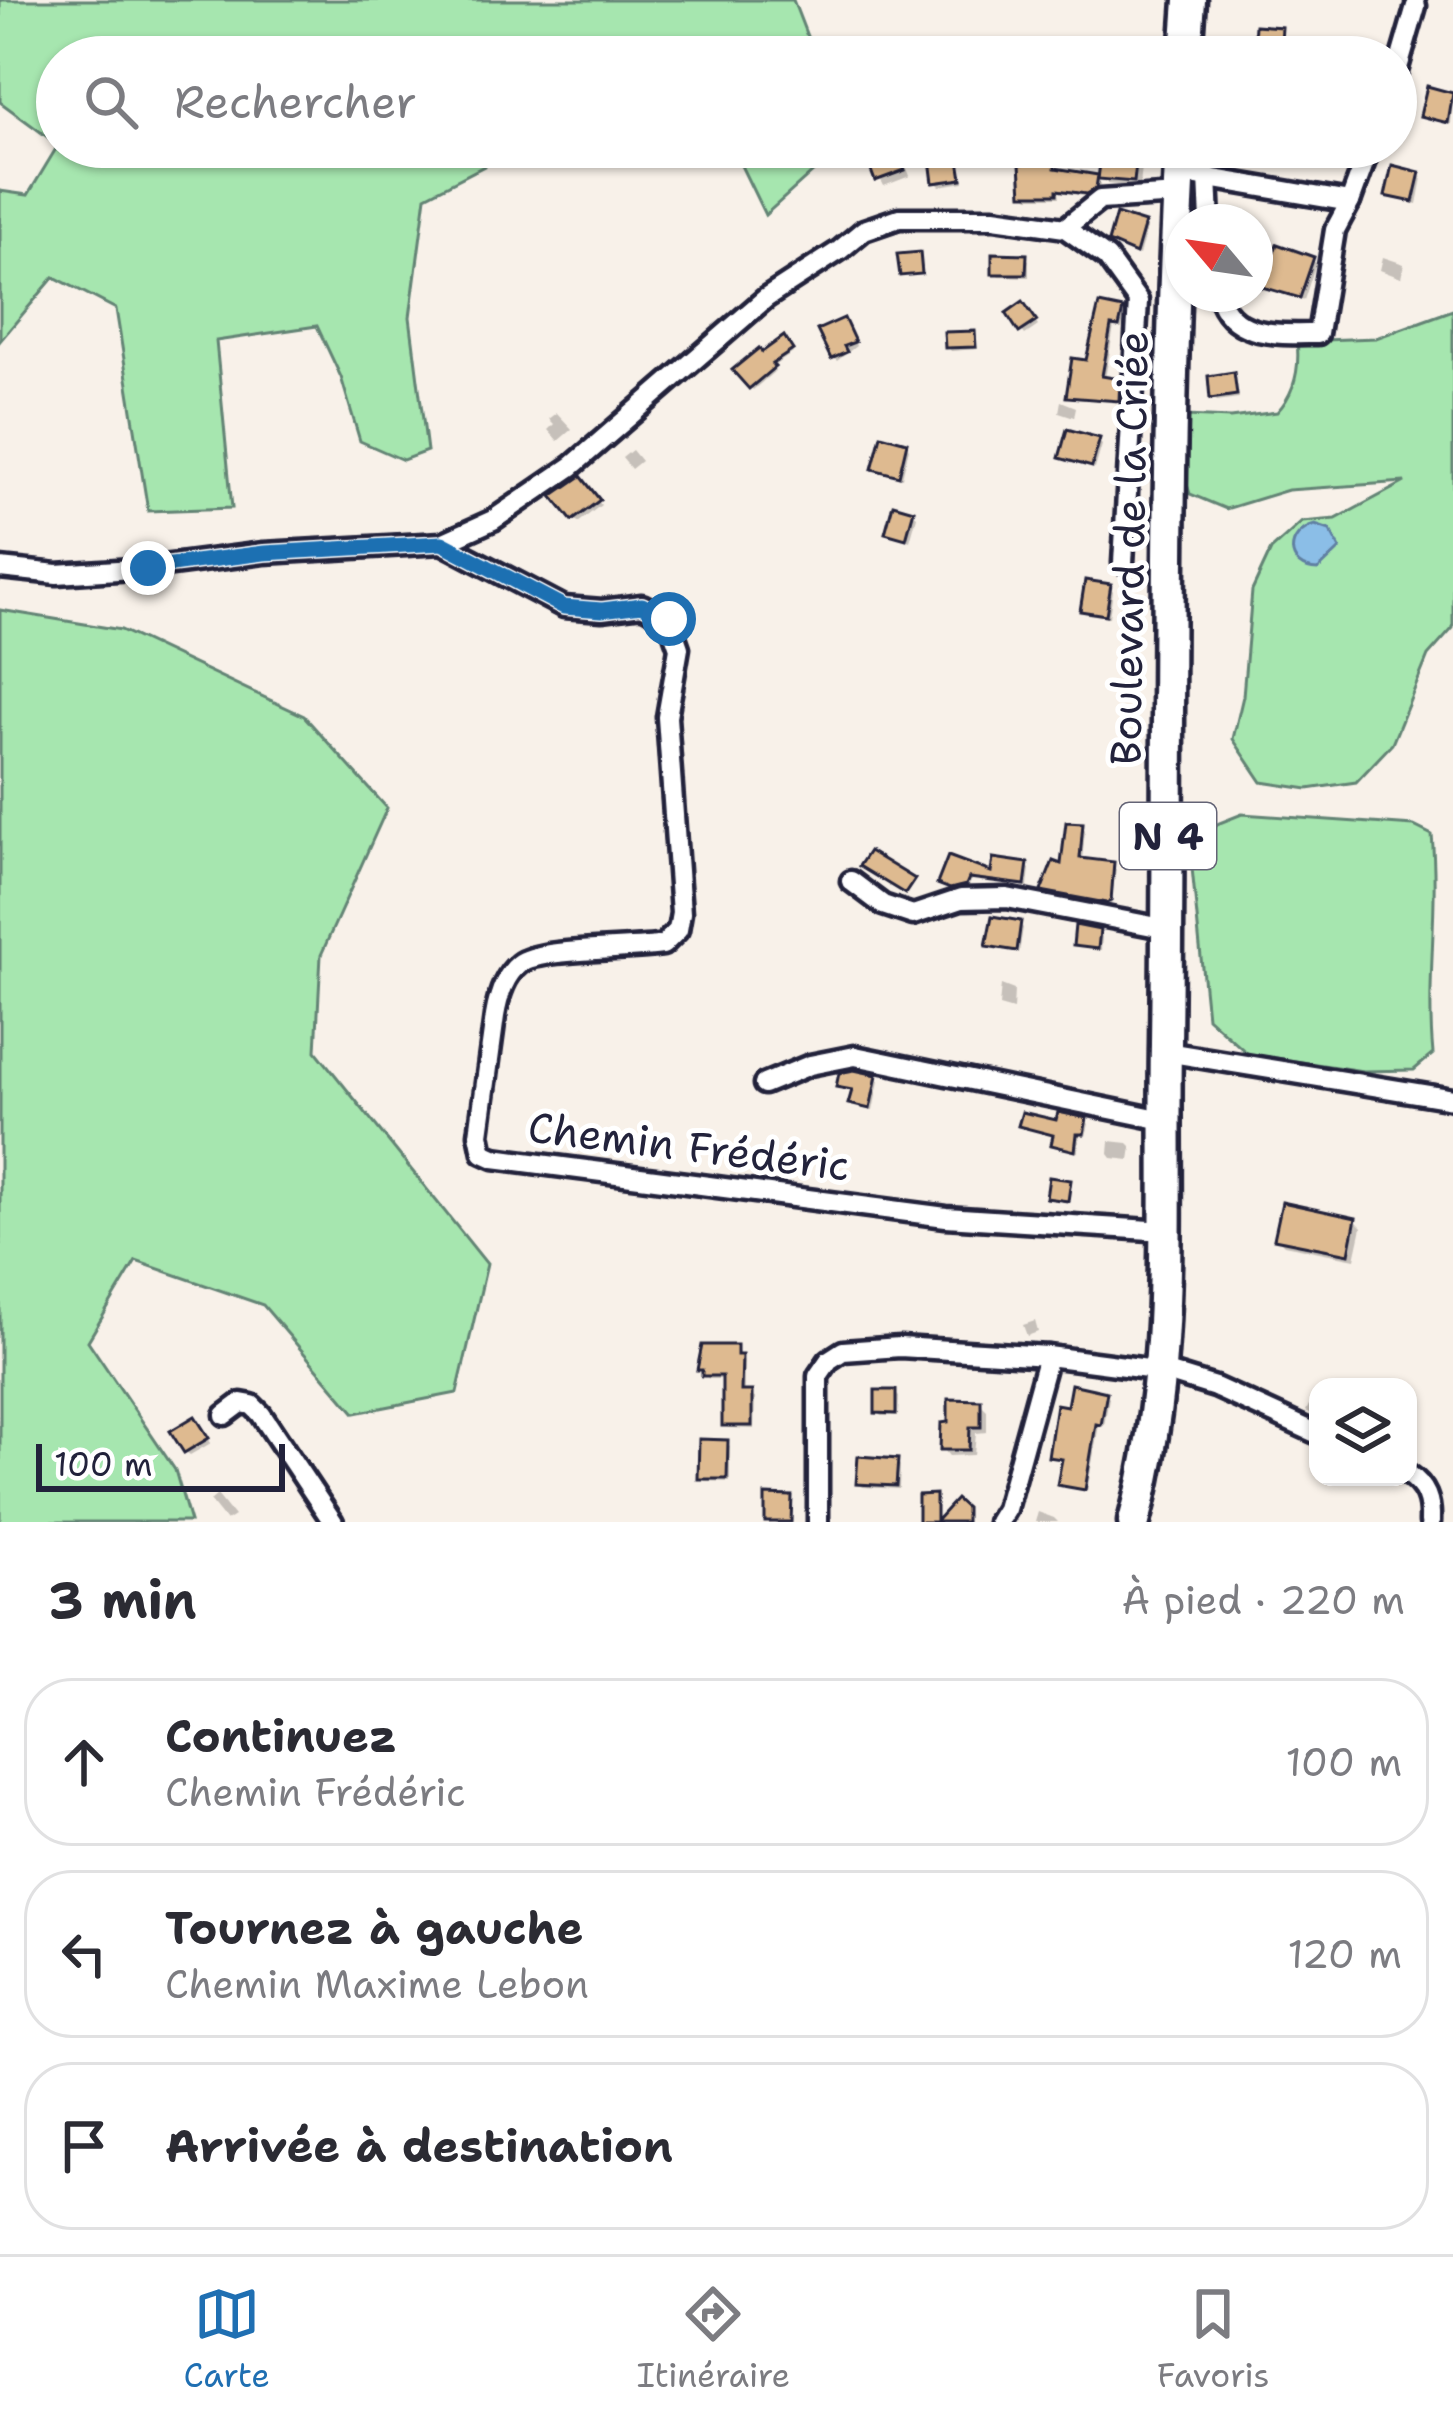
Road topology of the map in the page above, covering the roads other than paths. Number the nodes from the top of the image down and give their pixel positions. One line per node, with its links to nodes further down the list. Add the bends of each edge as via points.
1 (1190, 0): 3 (main road)
2 (1416, 6): 4 (street)
3 (1187, 36)
4 (1407, 36)
5 (1362, 168): 7 (street)
6 (1187, 173): 7 (street); 8 (street); 9 (street, via 1100,200); 12 (main road, Boulevard de la Criée / N 4)
7 (1350, 202): 10 (street, via 1335,230 1318,334 1269,334)
8 (1202, 204)
9 (1065, 228): 11 (street, via 1106,258 1138,302); 13 (street, via 899,218 864,230 766,298 572,466 493,520)
10 (1226, 312)
11 (1132, 446): 12 (street); 14 (street)
12 (1169, 450): 17 (main road, Boulevard de la Criée / N 4)
13 (442, 543): 15 (street, via 57,574); 22 (street, Chemin Frédéric, via 564,607 658,611 679,647 667,717 678,930 663,945 534,956 513,970 495,1016 483,1153 946,1217)
14 (1123, 563)
15 (0, 568)
16 (851, 881): 17 (street, via 913,915 961,898 1006,898)
17 (1168, 928): 18 (main road, Boulevard de la Criée / N 4)
18 (1166, 1052): 20 (street); 21 (main road, Boulevard de la Criée / N 4)
19 (764, 1084): 21 (street, via 856,1056)
20 (1453, 1099)
21 (1168, 1121): 22 (main road, Boulevard de la Criée / N 4)
22 (1166, 1231): 24 (main road, Boulevard de la Criée / N 4)
23 (1048, 1357): 24 (street); 29 (street, via 900,1347 829,1360 818,1376); 30 (street)
24 (1162, 1372): 26 (street); 31 (main road, Boulevard de la Criée / N 4)
25 (225, 1414): 28 (street, via 241,1403 261,1414)
26 (1309, 1430)
27 (1417, 1481): 32 (street, via 1431,1505)
28 (333, 1522)
29 (818, 1522)
30 (998, 1522)
31 (1134, 1522)
32 (1430, 1522)

